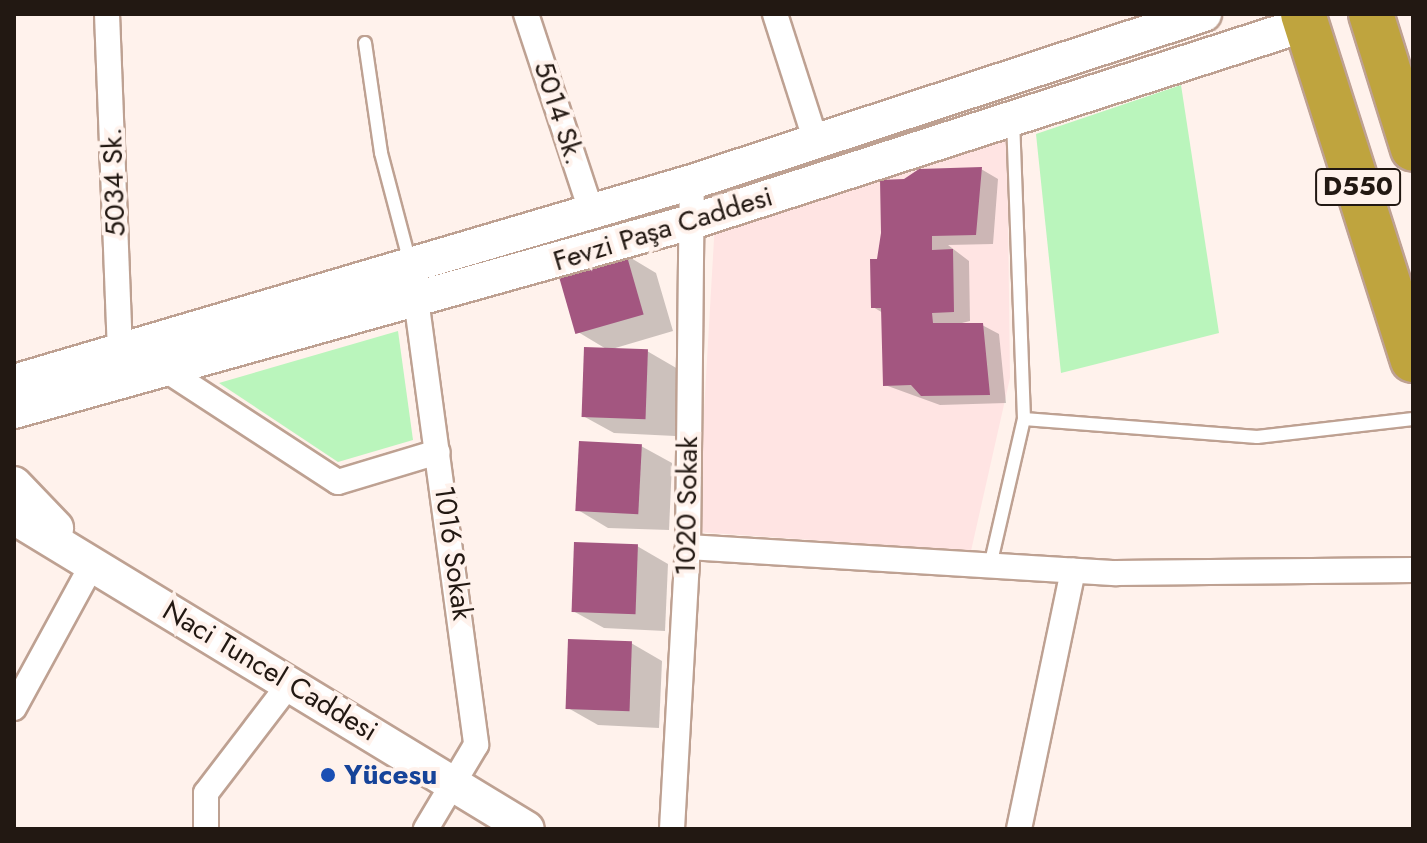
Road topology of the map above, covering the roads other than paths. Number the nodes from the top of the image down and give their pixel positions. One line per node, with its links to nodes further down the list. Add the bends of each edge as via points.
1 (107, 14): 16 (street, 5034 Sk.)
2 (526, 14): 12 (street, 5014 Sk.)
3 (775, 14): 9 (street)
4 (1204, 14): 9 (main road, Fevzi Paşa Caddesi)
5 (1371, 14): 10 (highway, D550)
6 (1304, 19): 8 (main road, Fevzi Paşa Caddesi); 17 (highway, D550)
7 (365, 43): 14 (lane, via 381,153)
8 (1012, 117): 13 (main road, Fevzi Paşa Caddesi); 21 (lane)
9 (816, 142): 11 (main road, Fevzi Paşa Caddesi)
10 (1413, 149)
11 (692, 182): 12 (main road, Fevzi Paşa Caddesi); 13 (street, 1020 Sokak)
12 (592, 213): 14 (main road, Fevzi Paşa Caddesi)
13 (691, 222): 15 (main road, Fevzi Paşa Caddesi); 26 (street, 1020 Sokak)
14 (411, 266): 15 (street, 1016 Sokak); 16 (main road, Fevzi Paşa Caddesi)
15 (417, 304): 18 (main road, Fevzi Paşa Caddesi); 23 (street, 1016 Sokak)
16 (120, 349): 19 (main road, Fevzi Paşa Caddesi)
17 (1413, 360)
18 (166, 370): 20 (main road, Fevzi Paşa Caddesi); 23 (street, via 338,482)
19 (14, 382)
20 (14, 411)
21 (1024, 419): 22 (lane, via 1257,437); 28 (lane)
22 (1413, 419)
23 (438, 452): 33 (street, 1016 Sokak, via 476,745)
24 (14, 484): 27 (main road)
25 (14, 517): 27 (main road)
26 (688, 547): 28 (street); 37 (street, 1020 Sokak)
27 (92, 565): 31 (main road, Naci Tuncel Caddesi); 32 (street)
28 (990, 566): 30 (street)
29 (1413, 570): 30 (street)
30 (1073, 571): 38 (street)
31 (290, 683): 33 (main road, Naci Tuncel Caddesi); 34 (street, via 206,793)
32 (14, 708)
33 (456, 782): 35 (street, 1016 Sokak); 36 (main road, Naci Tuncel Caddesi)
34 (206, 829)
35 (426, 829)
36 (527, 829)
37 (672, 829)
38 (1019, 829)

